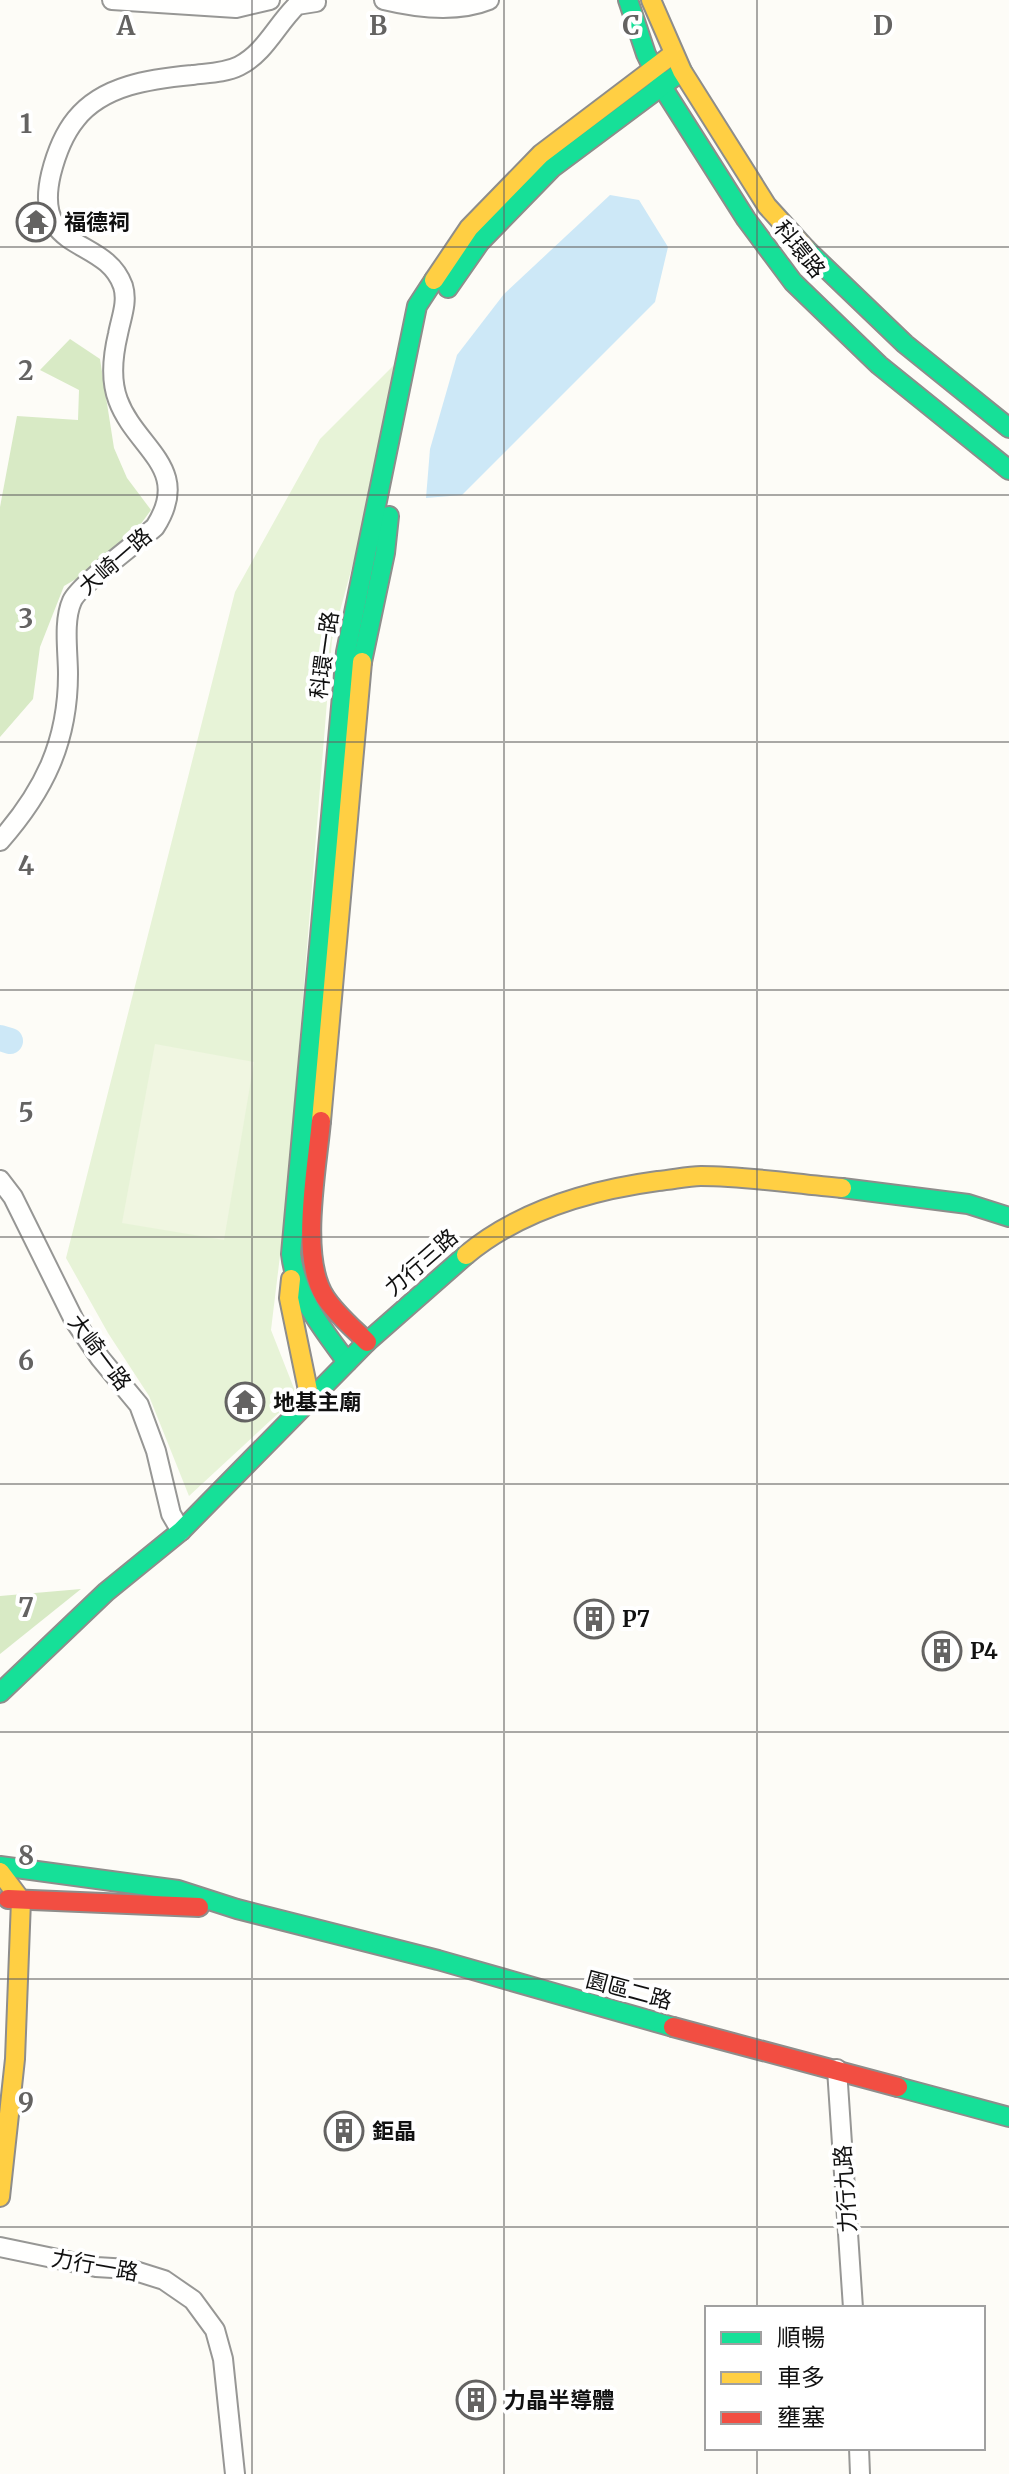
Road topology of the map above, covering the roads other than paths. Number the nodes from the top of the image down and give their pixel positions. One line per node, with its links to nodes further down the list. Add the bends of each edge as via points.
1 (112, 0): 2 (street, via 236,8)
2 (271, 0): 7 (street)
3 (384, 0): 4 (street, via 471,7)
4 (489, 0)
5 (628, 0): 10 (street, 科環路)
6 (651, 0): 8 (street, 科環路)
7 (322, 1): 13 (street, 大崎一路, via 297,5 241,65 112,92 76,119 58,151 48,210 61,232 110,267 124,289 114,355 117,397 164,469 167,499 155,527 72,599 68,692 56,757 23,815)
8 (673, 54): 9 (street, 科環路); 10 (street, 科環一路)
9 (682, 71): 10 (street, 科環一路); 11 (street, 科環路, via 767,206 819,264 905,344)
10 (657, 78): 12 (street, 科環路, via 746,219 793,282 879,365); 16 (street, 科環一路, via 541,154 469,228 417,306 346,652); 17 (street, 科環一路, via 552,168 480,242 432,311 362,664 313,1194 312,1269 317,1287)
11 (1009, 428)
12 (1009, 470)
13 (0, 841)
14 (0, 1180): 20 (street, 大崎一路, via 74,1320 139,1405 171,1514)
15 (1009, 1217): 17 (street, 力行三路, via 968,1204 716,1177 616,1187 564,1202 487,1237)
16 (292, 1264): 18 (street, 科環一路, via 313,1315); 19 (street, via 289,1298)
17 (367, 1342): 18 (street, 力行三路)
18 (347, 1362): 19 (street, 力行三路)
19 (310, 1400): 20 (street, 力行三路)
20 (181, 1531): 21 (street, 力行三路, via 106,1592)
21 (0, 1693)
22 (0, 1869): 24 (street); 25 (street, 園區二路, via 178,1890)
23 (0, 1898): 24 (street, 園區二路)
24 (21, 1900): 25 (street, 園區二路); 28 (street, via 15,2059)
25 (237, 1909): 26 (street, 園區二路)
26 (837, 2069): 27 (street, 園區二路); 30 (street, 力行九路)
27 (1009, 2117)
28 (0, 2197)
29 (0, 2247): 32 (street, 力行一路, via 129,2269 164,2280 193,2300 215,2330 223,2359)
30 (853, 2306)
31 (859, 2450): 33 (street)
32 (235, 2474)
33 (860, 2474)

